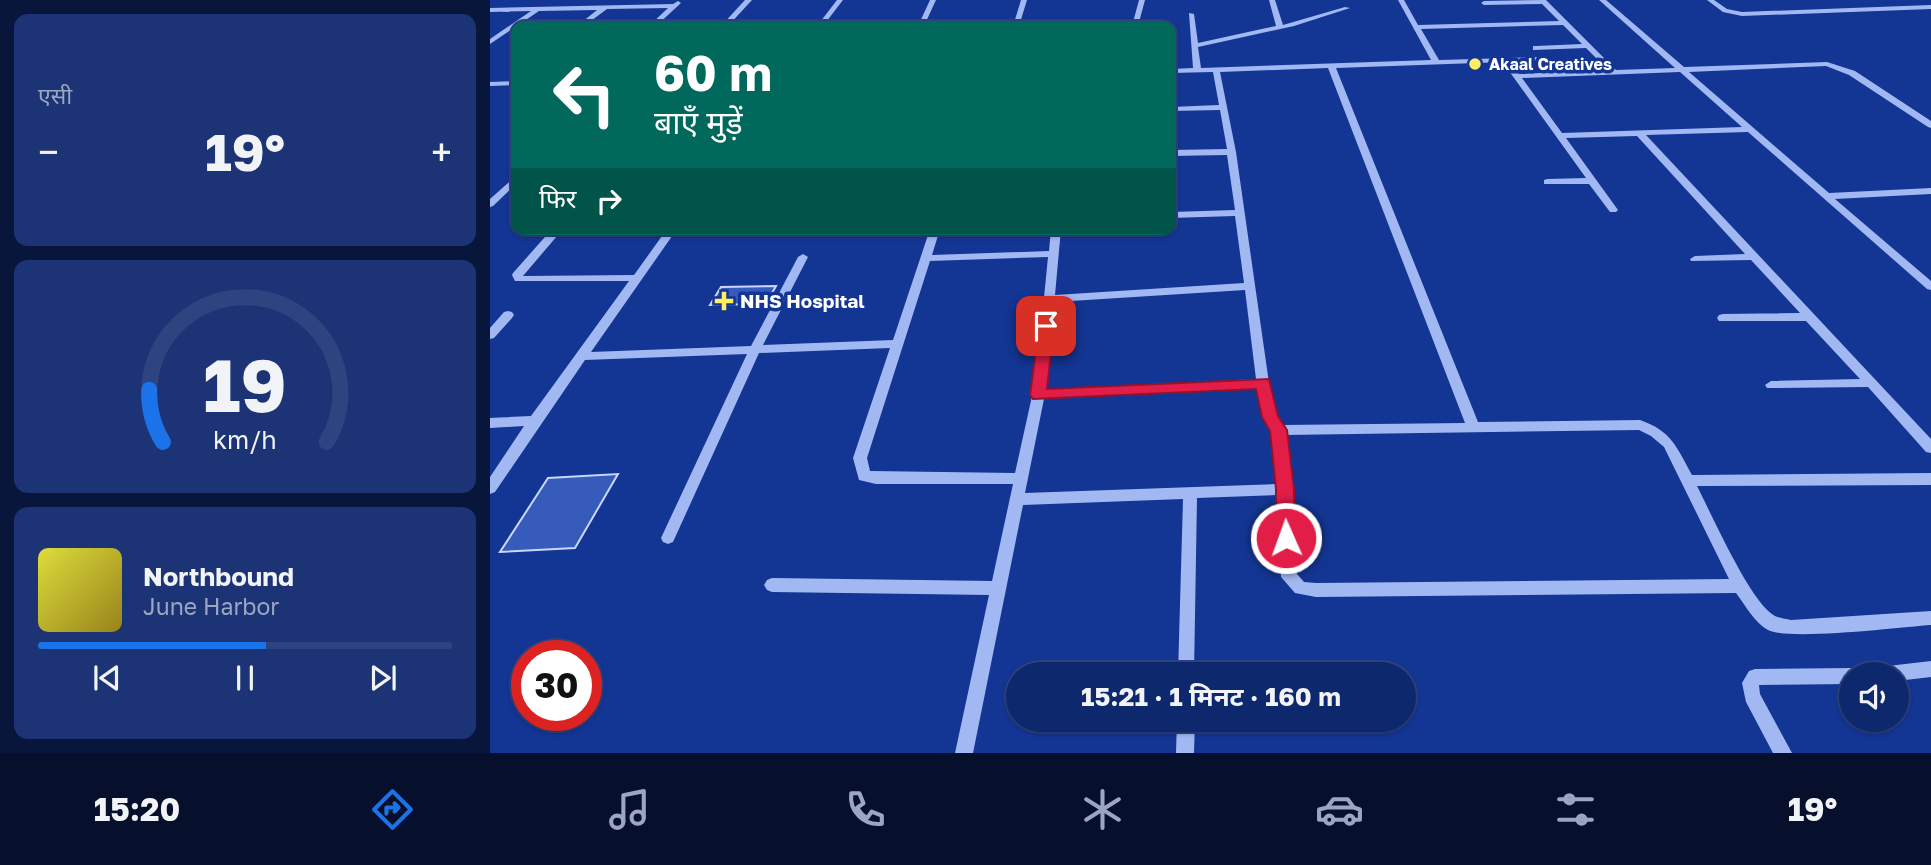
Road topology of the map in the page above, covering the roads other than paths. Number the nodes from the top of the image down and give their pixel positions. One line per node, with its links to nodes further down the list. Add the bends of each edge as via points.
1 (614, 0): 18 (street)
2 (748, 0): 28 (street)
3 (839, 0): 29 (street)
4 (933, 0): 30 (street)
5 (1024, 0): 31 (street)
6 (1142, 0): 32 (street)
7 (1272, 0): 34 (street)
8 (1334, 0): 22 (street)
9 (1401, 0): 35 (street)
10 (1602, 0): 48 (street)
11 (1710, 0): 23 (street, via 1735,14)
12 (1826, 0): 23 (street)
13 (1926, 0): 17 (street)
14 (1543, 1): 16 (street); 33 (street)
15 (678, 3): 18 (street); 27 (street)
16 (1484, 3)
17 (1931, 5): 23 (street)
18 (604, 7): 21 (street); 26 (street)
19 (1347, 8): 22 (street)
20 (490, 10): 21 (street)
21 (537, 10): 25 (street)
22 (1339, 10): 34 (street)
23 (1844, 10)
24 (1191, 14): 38 (street)
25 (521, 21)
26 (586, 21)
27 (658, 21)
28 (729, 21)
29 (824, 21)
30 (923, 21)
31 (1018, 21)
32 (1136, 21)
33 (1565, 23): 35 (street); 39 (street)
34 (1280, 27): 38 (street)
35 (1417, 27): 43 (street)
36 (511, 28): 37 (street)
37 (490, 42)
38 (1194, 46): 45 (street)
39 (1589, 46): 40 (street); 49 (street)
40 (1536, 48)
41 (1536, 59): 42 (street)
42 (1504, 60): 43 (street); 50 (street)
43 (1436, 62): 44 (street)
44 (1331, 65): 46 (street); 98 (street)
45 (1198, 70): 46 (street); 47 (street)
46 (1216, 70): 55 (street)
47 (1176, 71)
48 (1684, 71): 49 (street); 57 (street, via 1835,65); 58 (street)
49 (1615, 73): 50 (street)
50 (1517, 76): 60 (street)
51 (511, 79): 54 (street)
52 (511, 83): 54 (street)
53 (490, 84): 54 (street)
54 (505, 84)
55 (1224, 107): 56 (street); 61 (street)
56 (1176, 109)
57 (1931, 125)
58 (1752, 129): 59 (street); 67 (street)
59 (1640, 134): 60 (street); 78 (street)
60 (1560, 136): 63 (street)
61 (1232, 152): 62 (street); 70 (street)
62 (1176, 153)
63 (1592, 181): 64 (street); 69 (street)
64 (1546, 182)
65 (511, 186): 68 (street)
66 (1931, 191): 67 (street)
67 (1830, 196): 82 (street)
68 (490, 204)
69 (1613, 210)
70 (1240, 213): 71 (street); 83 (street)
71 (1176, 215)
72 (553, 235): 81 (street, via 517,275 519,279)
73 (668, 235): 81 (street)
74 (933, 235): 79 (street)
75 (1056, 235): 76 (street)
76 (1054, 254): 79 (street); 84 (street)
77 (803, 257): 90 (street)
78 (1754, 257): 80 (street); 86 (street)
79 (925, 258): 89 (street)
80 (1695, 259)
81 (637, 278): 91 (street)
82 (1929, 283)
83 (1250, 286): 84 (street); 92 (street)
84 (1048, 299): 95 (street)
85 (508, 315): 88 (street)
86 (1809, 317): 87 (street); 93 (street)
87 (1723, 318)
88 (490, 335)
89 (898, 344): 90 (street); 101 (street, via 860,458 864,475)
90 (755, 349): 91 (street); 108 (street)
91 (581, 356): 96 (street)
92 (1263, 383): 95 (street); 99 (street, via 1270,417)
93 (1871, 383): 94 (street); 100 (street)
94 (1771, 384)
95 (1039, 395): 101 (street)
96 (535, 421): 97 (street); 104 (street)
97 (490, 423)
98 (1473, 427): 99 (street); 103 (street, via 1640,425 1669,444)
99 (1278, 430): 105 (street)
100 (1931, 448)
101 (1021, 479): 107 (street)
102 (1931, 479): 103 (street)
103 (1690, 481): 110 (street)
104 (490, 488)
105 (1285, 489): 106 (street); 110 (street, via 1289,578 1300,588)
106 (1190, 492): 107 (street); 113 (street)
107 (1017, 499): 111 (street)
108 (668, 538)
109 (772, 585): 111 (street)
110 (1740, 586): 112 (street, via 1773,624 1791,627)
111 (998, 588): 118 (street)
112 (1931, 618)
113 (1186, 662)
114 (1931, 669): 115 (street)
115 (1909, 672)
116 (1839, 676): 120 (street, via 1755,677 1750,683 1752,696)
117 (1186, 732): 119 (street)
118 (964, 753)
119 (1185, 753)
120 (1783, 753)

